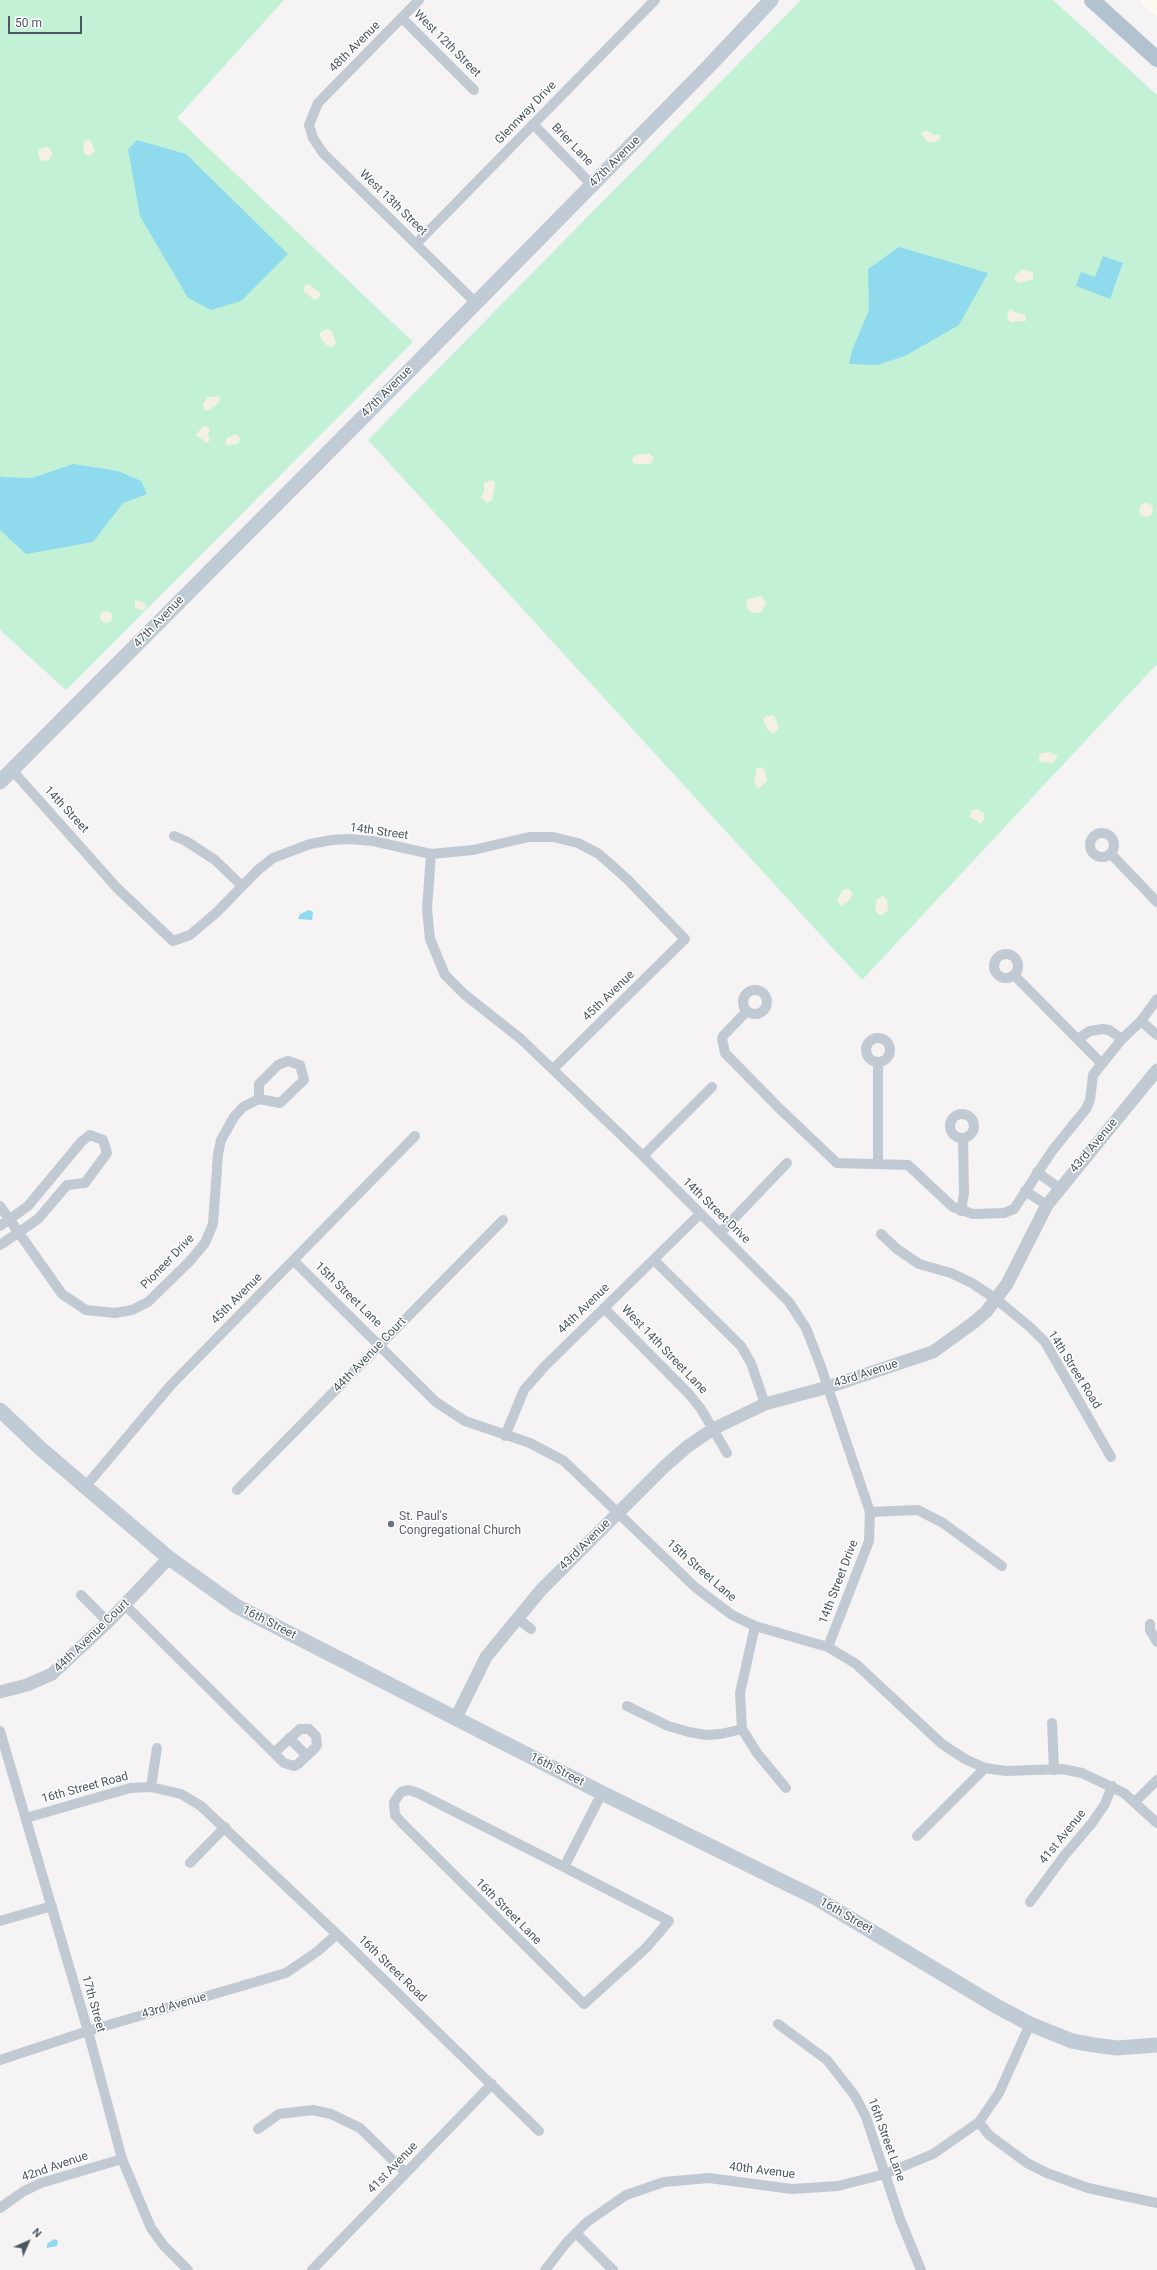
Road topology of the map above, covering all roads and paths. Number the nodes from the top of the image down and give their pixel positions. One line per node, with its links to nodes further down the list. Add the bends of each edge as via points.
1 (419, 0): 5 (street, 48th Avenue)
2 (655, 0): 9 (street, Glennway Drive)
3 (771, 0): 10 (main road, 47th Avenue)
4 (1092, 0): 6 (main road)
5 (402, 18): 7 (street, West 12th Street); 8 (street, 48th Avenue, via 318,103)
6 (1157, 58)
7 (474, 90)
8 (312, 114): 11 (street, West 13th Street, via 309,125 313,138 323,153)
9 (533, 124): 10 (street, Brier Lane); 11 (street, Glennway Drive)
10 (592, 185): 12 (main road, 47th Avenue)
11 (416, 244): 12 (street, West 13th Street)
12 (476, 302): 13 (main road, 47th Avenue)
13 (12, 770): 14 (main road, 47th Avenue); 18 (street, 14th Street, via 117,888 173,941 190,935 217,912)
14 (0, 782)
15 (174, 836): 18 (street, via 215,860)
16 (431, 854): 18 (street, 14th Street, via 373,841 332,840 310,844 273,858); 20 (street, 14th Street, via 473,850 529,837 553,837 578,843 599,854 627,879 676,928 685,940); 30 (street, 14th Street Drive, via 427,909 430,939 446,975 464,994 521,1039)
17 (1111, 854): 19 (street)
18 (241, 885)
19 (1157, 902)
20 (682, 942): 30 (street, 45th Avenue)
21 (1014, 975): 26 (street)
22 (1156, 1003): 24 (street)
23 (746, 1012): 38 (street, via 722,1039 725,1052 837,1163)
24 (1141, 1021): 25 (street); 27 (street)
25 (1157, 1036)
26 (1078, 1039): 27 (street, via 1090,1031 1103,1029); 29 (street)
27 (1122, 1039): 29 (street)
28 (878, 1062): 38 (street)
29 (1102, 1064): 39 (street, via 1093,1075 1086,1109)
30 (553, 1069): 36 (street, 14th Street Drive)
31 (1157, 1070): 42 (street, 43rd Avenue)
32 (712, 1087): 36 (street)
33 (259, 1098): 33 (street, via 280,1103 304,1080 300,1065 288,1061 278,1065 259,1084); 51 (street, Pioneer Drive, via 243,1106 222,1140 218,1154 212,1224 205,1243 148,1302 132,1310 115,1313 86,1310 62,1294)
34 (415, 1136): 56 (street, 45th Avenue)
35 (962, 1138): 46 (street, via 964,1193)
36 (643, 1156): 47 (street, 14th Street Drive)
37 (786, 1163): 52 (street)
38 (878, 1164): 46 (street, via 908,1165 946,1202)
39 (1038, 1172): 42 (street); 43 (street)
40 (54, 1173): 41 (street); 41 (street, via 90,1135 103,1140 107,1153 85,1183); 48 (street, via 28,1206)
41 (67, 1185): 51 (street, via 38,1219)
42 (1059, 1188): 44 (street, 43rd Avenue)
43 (1026, 1191): 44 (street); 46 (street, via 1010,1212 973,1214)
44 (1047, 1205): 57 (street, 43rd Avenue, via 1007,1284)
45 (0, 1206): 48 (street, Pioneer Drive)
46 (961, 1211)
47 (700, 1214): 52 (street, 14th Street Drive); 55 (street, 44th Avenue)
48 (10, 1220): 50 (street); 51 (street, Pioneer Drive)
49 (503, 1220): 59 (street, 44th Avenue Court)
50 (0, 1226)
51 (17, 1233): 54 (street)
52 (720, 1234): 60 (street, 14th Street Drive, via 788,1302 806,1328)
53 (881, 1234): 57 (street, 14th Street Road, via 905,1256 919,1264 951,1273)
54 (0, 1245)
55 (654, 1260): 58 (street, 44th Avenue); 61 (street, via 741,1346 751,1363)
56 (294, 1261): 59 (street, 15th Street Lane); 67 (street, 45th Avenue, via 171,1385)
57 (996, 1299): 60 (street, 43rd Avenue, via 973,1323 933,1352); 66 (street, 14th Street Road, via 1044,1342)
58 (604, 1308): 63 (street, West 14th Street Lane, via 689,1394); 64 (street, 44th Avenue, via 544,1366 524,1390)
59 (379, 1344): 64 (street, 15th Street Lane, via 436,1402 454,1416); 68 (street, 44th Avenue Court)
60 (828, 1387): 61 (street, 43rd Avenue); 70 (street, 14th Street Drive)
61 (765, 1404): 63 (street, 43rd Avenue)
62 (0, 1410): 67 (main road, 16th Street)
63 (712, 1429): 65 (street, West 14th Street Lane); 69 (street, 43rd Avenue, via 665,1466)
64 (505, 1436): 69 (street, 15th Street Lane, via 530,1443 564,1461)
65 (728, 1453)
66 (1111, 1457)
67 (85, 1487): 71 (main road, 16th Street)
68 (237, 1490)
69 (618, 1512): 75 (street, 43rd Avenue); 78 (street, 15th Street Lane, via 713,1603)
70 (870, 1512): 72 (street, via 918,1510 943,1523); 81 (street, 14th Street Drive, via 869,1541)
71 (169, 1558): 74 (street, 44th Avenue Court); 84 (main road, 16th Street, via 236,1606)
72 (1002, 1566)
73 (81, 1595): 76 (street)
74 (125, 1605): 76 (street, 44th Avenue Court); 90 (street)
75 (517, 1618): 79 (street); 84 (street, 43rd Avenue, via 486,1657)
76 (108, 1622): 82 (street, 44th Avenue Court, via 52,1674 27,1685)
77 (1150, 1624): 80 (street, via 1150,1630)
78 (755, 1626): 81 (street, 15th Street Lane); 86 (street, via 740,1694)
79 (531, 1629)
80 (1157, 1642)
81 (828, 1647): 92 (street, 15th Street Lane, via 856,1664 942,1744 964,1759)
82 (0, 1692)
83 (627, 1706): 86 (street, via 668,1726 689,1732 706,1735)
84 (456, 1718): 98 (main road, 16th Street)
85 (1052, 1723): 93 (street)
86 (742, 1729): 97 (street, via 757,1753)
87 (0, 1731): 100 (street, 17th Street)
88 (289, 1738): 90 (street); 91 (street); 91 (street, via 300,1728 314,1732 317,1745)
89 (157, 1748): 96 (street)
90 (274, 1753): 91 (street, via 289,1766 298,1764)
91 (307, 1756)
92 (985, 1768): 93 (street, 15th Street Lane, via 1006,1771); 103 (street)
93 (1054, 1770): 95 (street, 15th Street Lane, via 1082,1773)
94 (1157, 1780): 99 (street)
95 (1112, 1786): 99 (street, 15th Street Lane); 106 (street, 41st Avenue, via 1105,1804 1092,1823)
96 (151, 1787): 100 (street, 16th Street Road, via 130,1788); 102 (street, 16th Street Road, via 181,1794 201,1806)
97 (786, 1788)
98 (602, 1792): 105 (street); 111 (main road, 16th Street, via 816,1898)
99 (1135, 1802): 101 (street, 15th Street Lane)
100 (26, 1818): 107 (street, 17th Street)
101 (1157, 1823)
102 (225, 1827): 104 (street); 109 (street, 16th Street Road)
103 (917, 1836)
104 (190, 1864)
105 (564, 1867): 105 (street, 16th Street Lane, via 669,1921 646,1948 584,2004 402,1823 395,1815 394,1802 401,1792 408,1790 418,1793)
106 (1030, 1902)
107 (52, 1906): 108 (street); 112 (street, 17th Street)
108 (0, 1921)
109 (337, 1934): 112 (street, 43rd Avenue, via 286,1973); 115 (street, 16th Street Road)
110 (778, 2024): 121 (street, 16th Street Lane, via 827,2060 855,2096 866,2117)
111 (1030, 2024): 113 (main road, 16th Street, via 1072,2041 1094,2046); 116 (street, 40th Avenue, via 1000,2093)
112 (88, 2031): 114 (street, 43rd Avenue); 119 (street, 17th Street)
113 (1157, 2046)
114 (0, 2060)
115 (492, 2084): 118 (street, 16th Street Road); 120 (street, 41st Avenue)
116 (979, 2122): 121 (street, 40th Avenue, via 933,2154); 122 (street, via 989,2135 1027,2163 1048,2174 1088,2188)
117 (258, 2129): 120 (street, via 279,2114 314,2110 331,2114 360,2128)
118 (539, 2131)
119 (122, 2159): 123 (street, 42nd Avenue, via 41,2183 24,2191); 125 (street, 17th Street, via 151,2228 164,2246)
120 (406, 2173): 126 (street, 41st Avenue)
121 (885, 2174): 124 (street, 40th Avenue, via 838,2186 792,2189 709,2178 664,2182 626,2196 587,2222); 129 (street, 16th Street Lane)
122 (1157, 2203)
123 (0, 2208)
124 (576, 2233): 127 (street, 40th Avenue); 128 (street)
125 (188, 2270)
126 (312, 2270)
127 (545, 2270)
128 (613, 2270)
129 (921, 2270)

